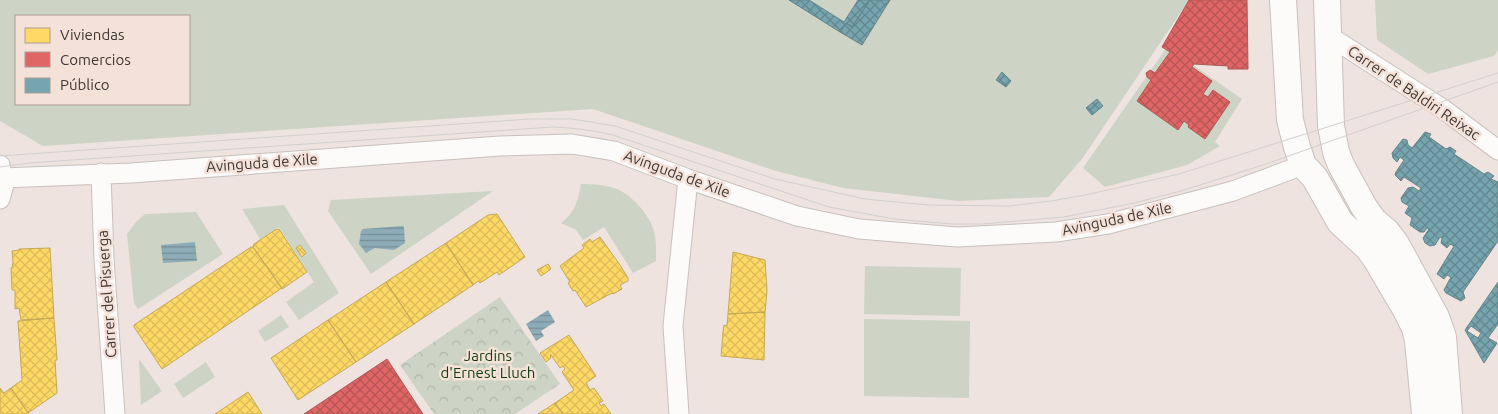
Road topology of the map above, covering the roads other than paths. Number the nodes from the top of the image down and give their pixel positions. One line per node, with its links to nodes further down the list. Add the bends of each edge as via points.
1 (1283, 0): 6 (street, via 1290,120)
2 (1327, 0): 3 (street)
3 (1329, 36): 4 (street, Carrer de Baldiri Reixac, via 1443,109); 5 (street, via 1331,126)
4 (1498, 150)
5 (1336, 152): 6 (street, Avinguda de Xile); 14 (street, via 1364,206 1396,244 1436,317 1443,337)
6 (1304, 165): 9 (street, Avinguda de Xile, via 1233,191 1108,224 1056,232 957,237 859,229 797,216); 13 (street, via 1340,222 1376,259 1406,310 1418,341)
7 (1, 171): 8 (street, Avinguda de Xile); 10 (street, via 4,185)
8 (101, 174): 9 (street, Avinguda de Xile, via 572,144 614,151); 11 (street, Carrer del Pisuerga)
9 (688, 179): 12 (street, via 673,326)
10 (0, 199)
11 (115, 414)
12 (679, 414)
13 (1425, 414)
14 (1449, 414)

